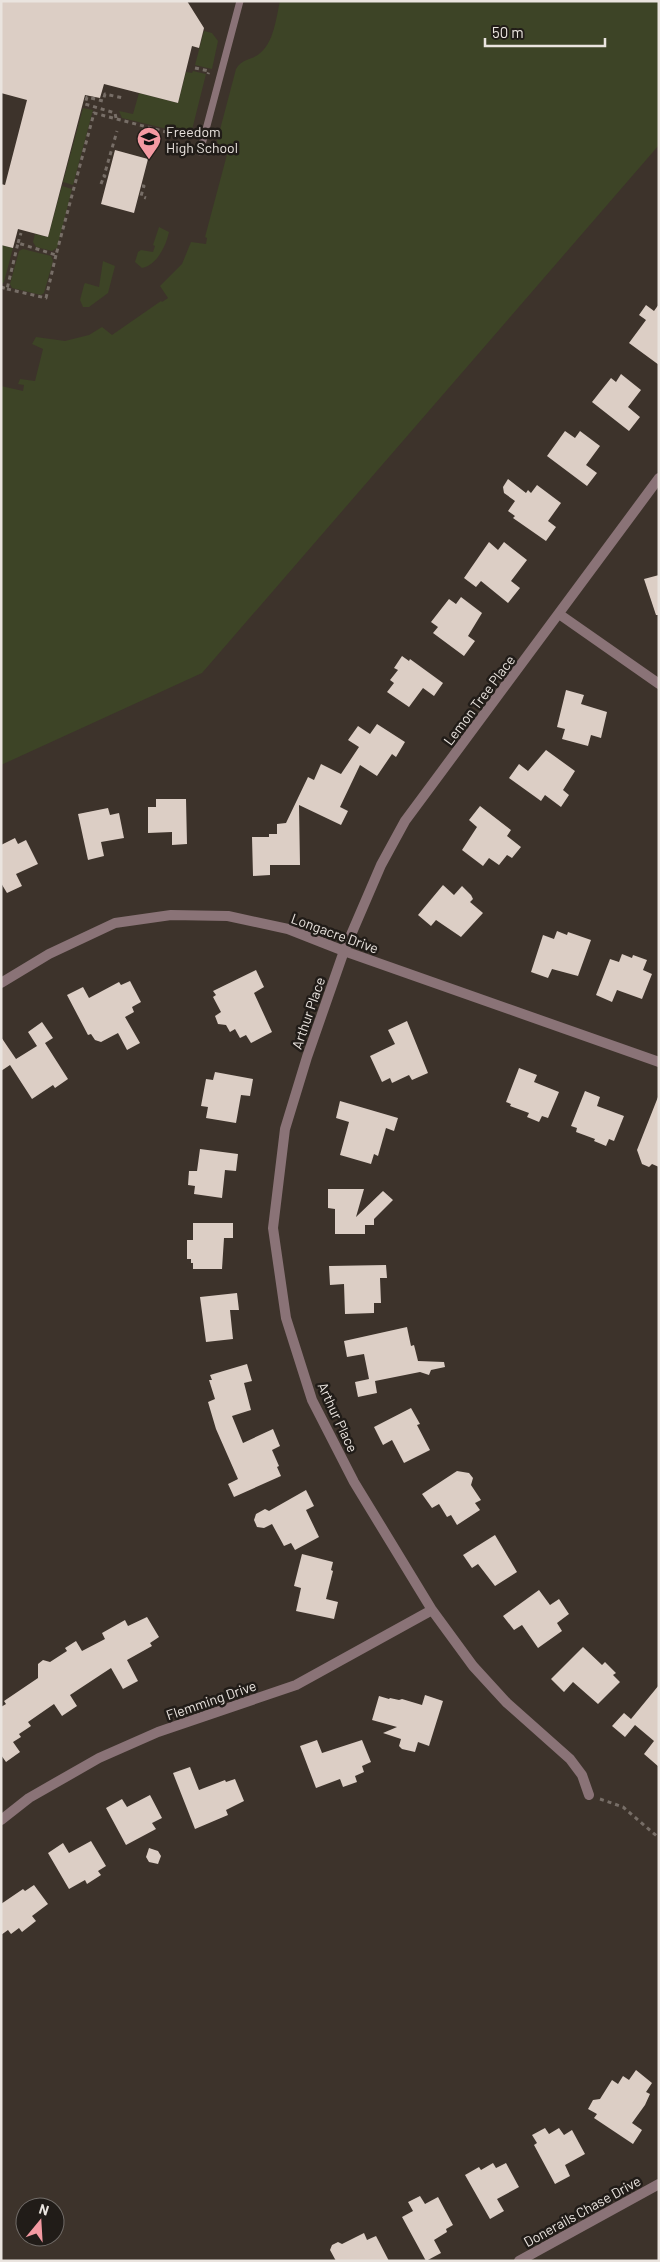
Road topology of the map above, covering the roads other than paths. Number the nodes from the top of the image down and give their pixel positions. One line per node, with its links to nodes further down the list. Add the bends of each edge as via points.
1 (240, 1): 2 (lane)
2 (200, 152)
3 (659, 478): 4 (street, Lemon Tree Place)
4 (560, 614): 5 (street); 6 (street, Lemon Tree Place, via 405,821 381,865)
5 (659, 684)
6 (344, 951): 7 (street, Longacre Drive, via 288,929 228,916 171,914 114,923 49,954); 8 (street, Longacre Drive); 9 (street, Arthur Place, via 285,1129 273,1228 286,1318 312,1400 354,1482)
7 (1, 983)
8 (659, 1062)
9 (432, 1610): 10 (street, Arthur Place, via 478,1672 507,1703 570,1759 582,1775); 11 (street, Flemming Drive, via 296,1685 158,1732 99,1758 29,1798)
10 (589, 1795)
11 (1, 1820)
12 (659, 2184): 13 (street, Donerails Chase Drive)
13 (519, 2261)

